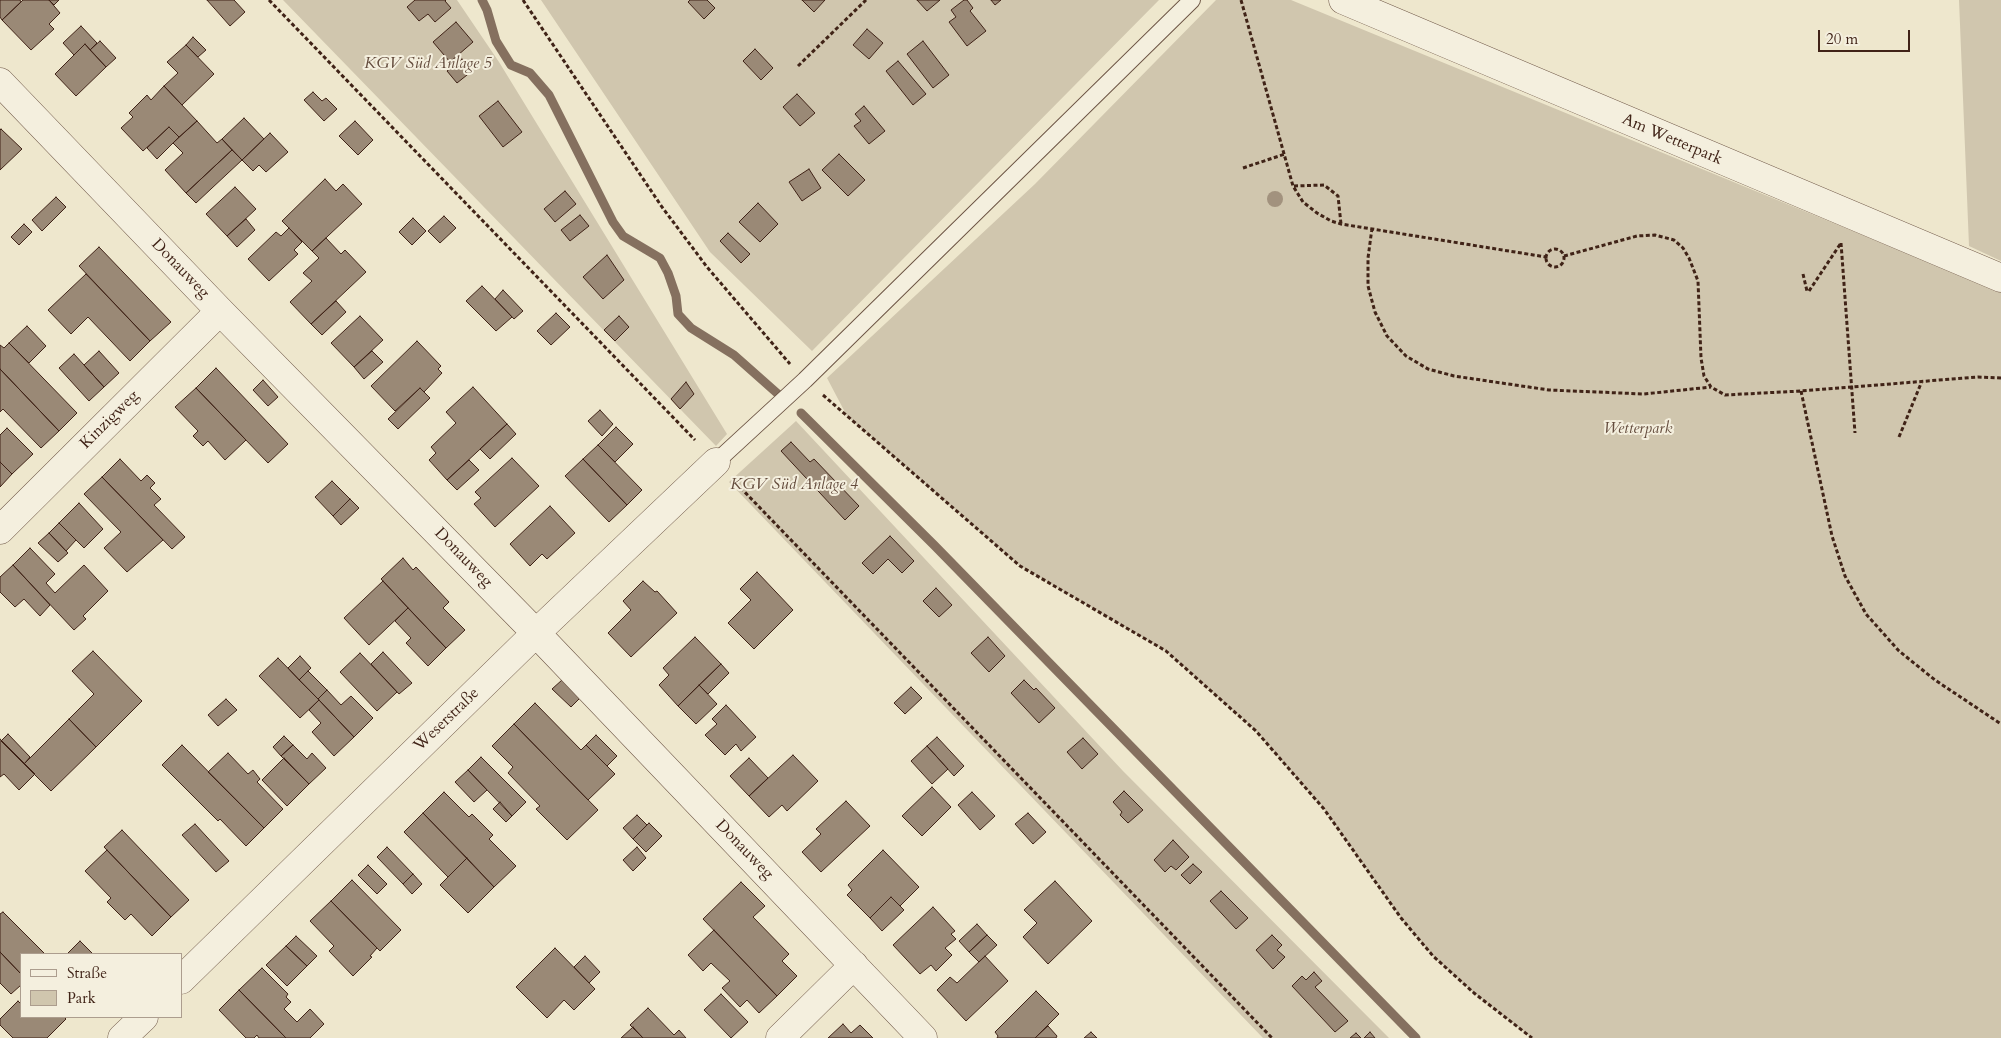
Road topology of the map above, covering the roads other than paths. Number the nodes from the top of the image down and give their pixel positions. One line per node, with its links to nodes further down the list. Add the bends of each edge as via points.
1 (1192, 0): 6 (lane, via 806,380)
2 (1343, 0): 4 (street, Am Wetterpark)
3 (0, 82): 5 (street, Donauweg)
4 (2001, 278)
5 (220, 311): 7 (street, Kinzigweg); 8 (street, Donauweg)
6 (716, 462): 8 (street, Weserstraße)
7 (0, 530)
8 (536, 633): 9 (street, Donauweg); 10 (street, Weserstraße)
9 (854, 965): 13 (street); 14 (street, Donauweg)
10 (182, 979)
11 (143, 1018): 12 (street)
12 (122, 1038)
13 (780, 1038)
14 (923, 1038)

